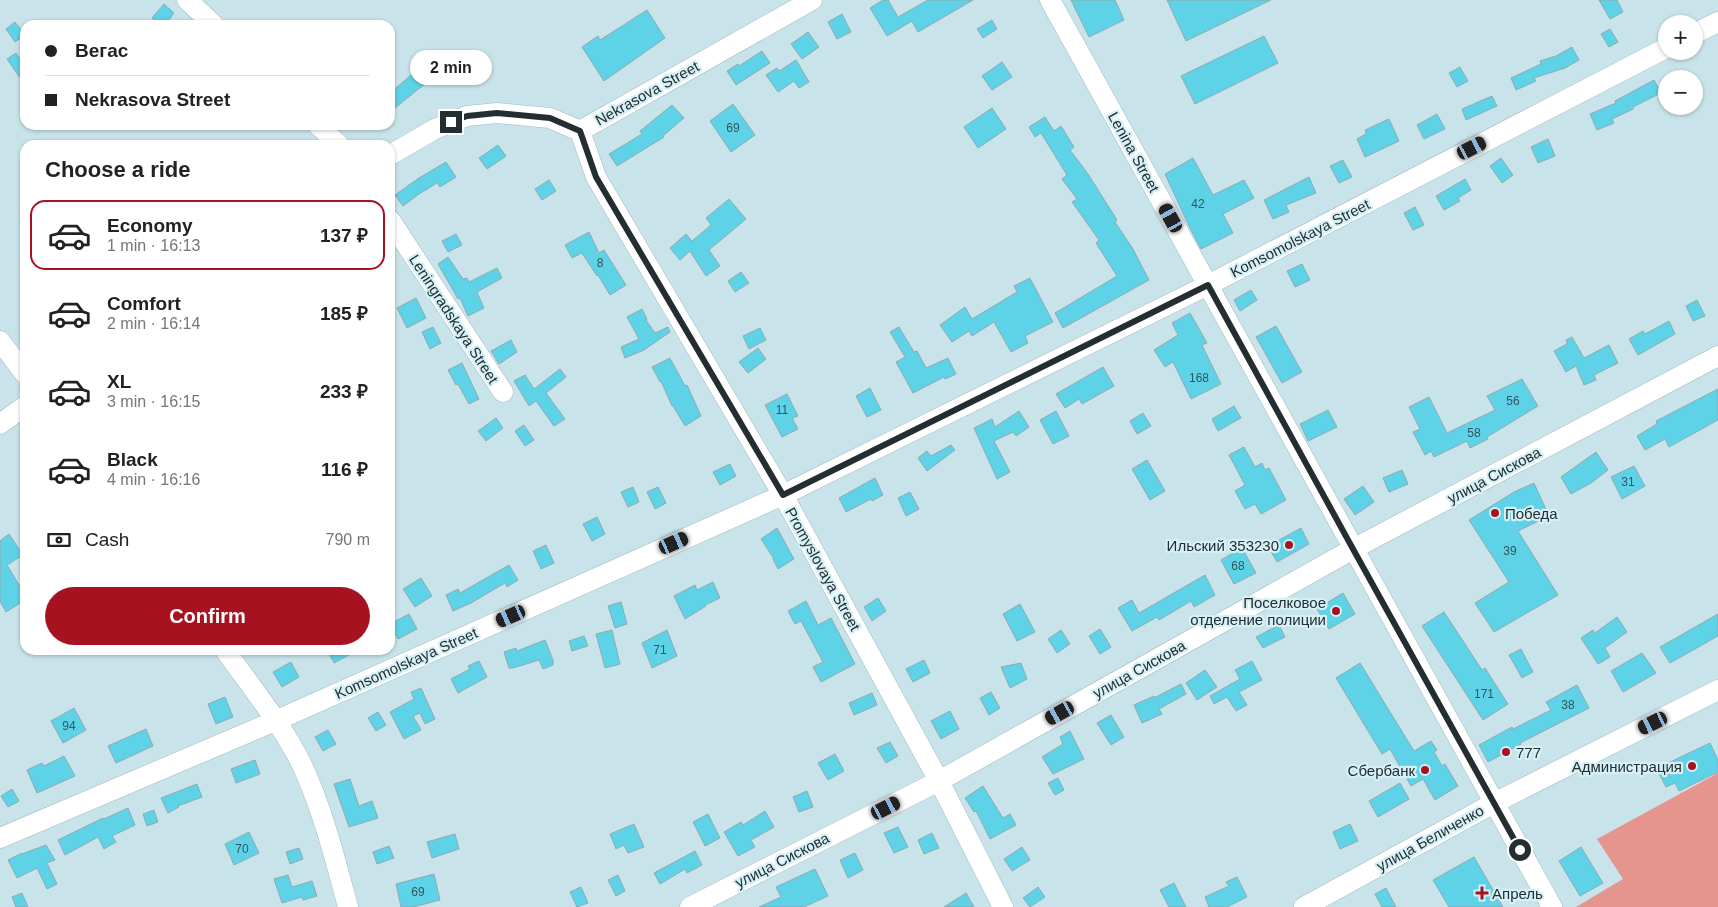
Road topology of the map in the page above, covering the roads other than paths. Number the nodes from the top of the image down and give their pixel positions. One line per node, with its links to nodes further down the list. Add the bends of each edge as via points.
1 (187, 0): 4 (street)
2 (812, 0): 9 (street, Nekrasova Street)
3 (1050, 0): 13 (street, Lenina Street)
4 (209, 20)
5 (1718, 22): 6 (street)
6 (1703, 30)
7 (1658, 52): 13 (street, Komsomolskaya Street)
8 (323, 130): 10 (street)
9 (580, 131): 11 (street, Nekrasova Street, via 550,118 497,113 467,116 435,128); 20 (street, Promyslovaya Street, via 596,177)
10 (334, 140)
11 (395, 152)
12 (395, 228): 17 (street, Leningradskaya Street)
13 (1208, 285): 20 (street, Komsomolskaya Street); 21 (street, Lenina Street)
14 (0, 341): 16 (street)
15 (1718, 356): 21 (street, улица Сискова)
16 (20, 367)
17 (503, 392)
18 (20, 410): 19 (street)
19 (0, 424)
20 (783, 495): 24 (street, Komsomolskaya Street); 25 (street, Promyslovaya Street)
21 (1353, 549): 25 (street, улица Сискова); 26 (street, Lenina Street)
22 (229, 655): 24 (street)
23 (1718, 690): 26 (street, улица Беличенко)
24 (275, 721): 27 (street, Komsomolskaya Street); 28 (street, via 301,764 326,825)
25 (939, 780): 29 (street, улица Сискова); 30 (street, Promyslovaya Street)
26 (1494, 803): 31 (street, улица Беличенко); 32 (street, Lenina Street)
27 (0, 838)
28 (348, 907)
29 (690, 907)
30 (1003, 907)
31 (1304, 907)
32 (1552, 907)

